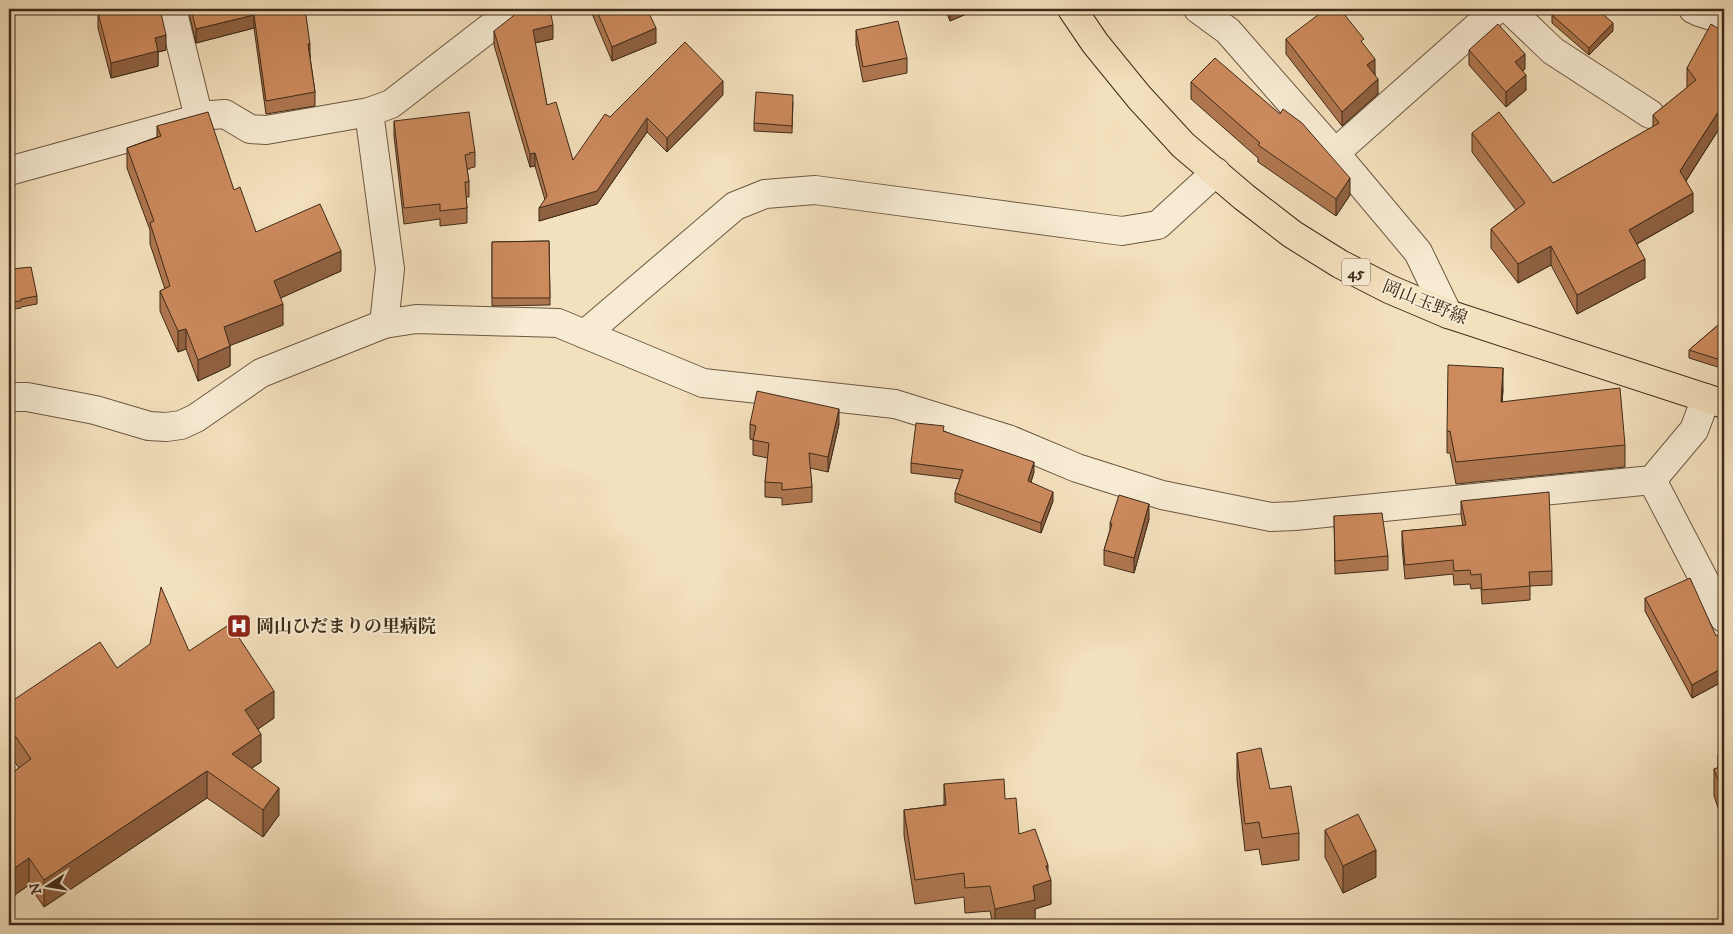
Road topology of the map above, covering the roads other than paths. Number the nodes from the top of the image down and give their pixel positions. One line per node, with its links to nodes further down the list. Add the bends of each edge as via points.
1 (172, 9): 11 (street)
2 (514, 9): 9 (street, via 410,91 391,104)
3 (1072, 9): 14 (main road, 岡山玉野線 / 45, via 1139,97 1183,145)
4 (1198, 9): 12 (street, via 1228,31)
5 (1497, 9): 12 (street)
6 (1509, 9): 10 (street, via 1554,51)
7 (1693, 9): 8 (street)
8 (1724, 20)
9 (369, 112): 11 (street, via 266,130 250,129 225,114); 16 (street, via 390,269)
10 (1650, 114)
11 (199, 118): 13 (street)
12 (1335, 153): 15 (street, via 1418,252)
13 (9, 171)
14 (1216, 172): 15 (main road, 岡山玉野線 / 45, via 1292,234 1340,264); 17 (street, via 1158,225 1122,231 816,190 765,194 735,206)
15 (1448, 314): 19 (main road, 岡山玉野線 / 45)
16 (384, 324): 17 (street, via 416,319 558,323); 18 (street, via 262,373 181,425 149,426 95,410 27,397)
17 (585, 334): 20 (street, via 703,382 895,404 1008,439 1077,468 1162,494 1271,517)
18 (9, 397)
19 (1715, 401): 20 (street)
20 (1652, 480): 21 (street)
21 (1724, 618)

